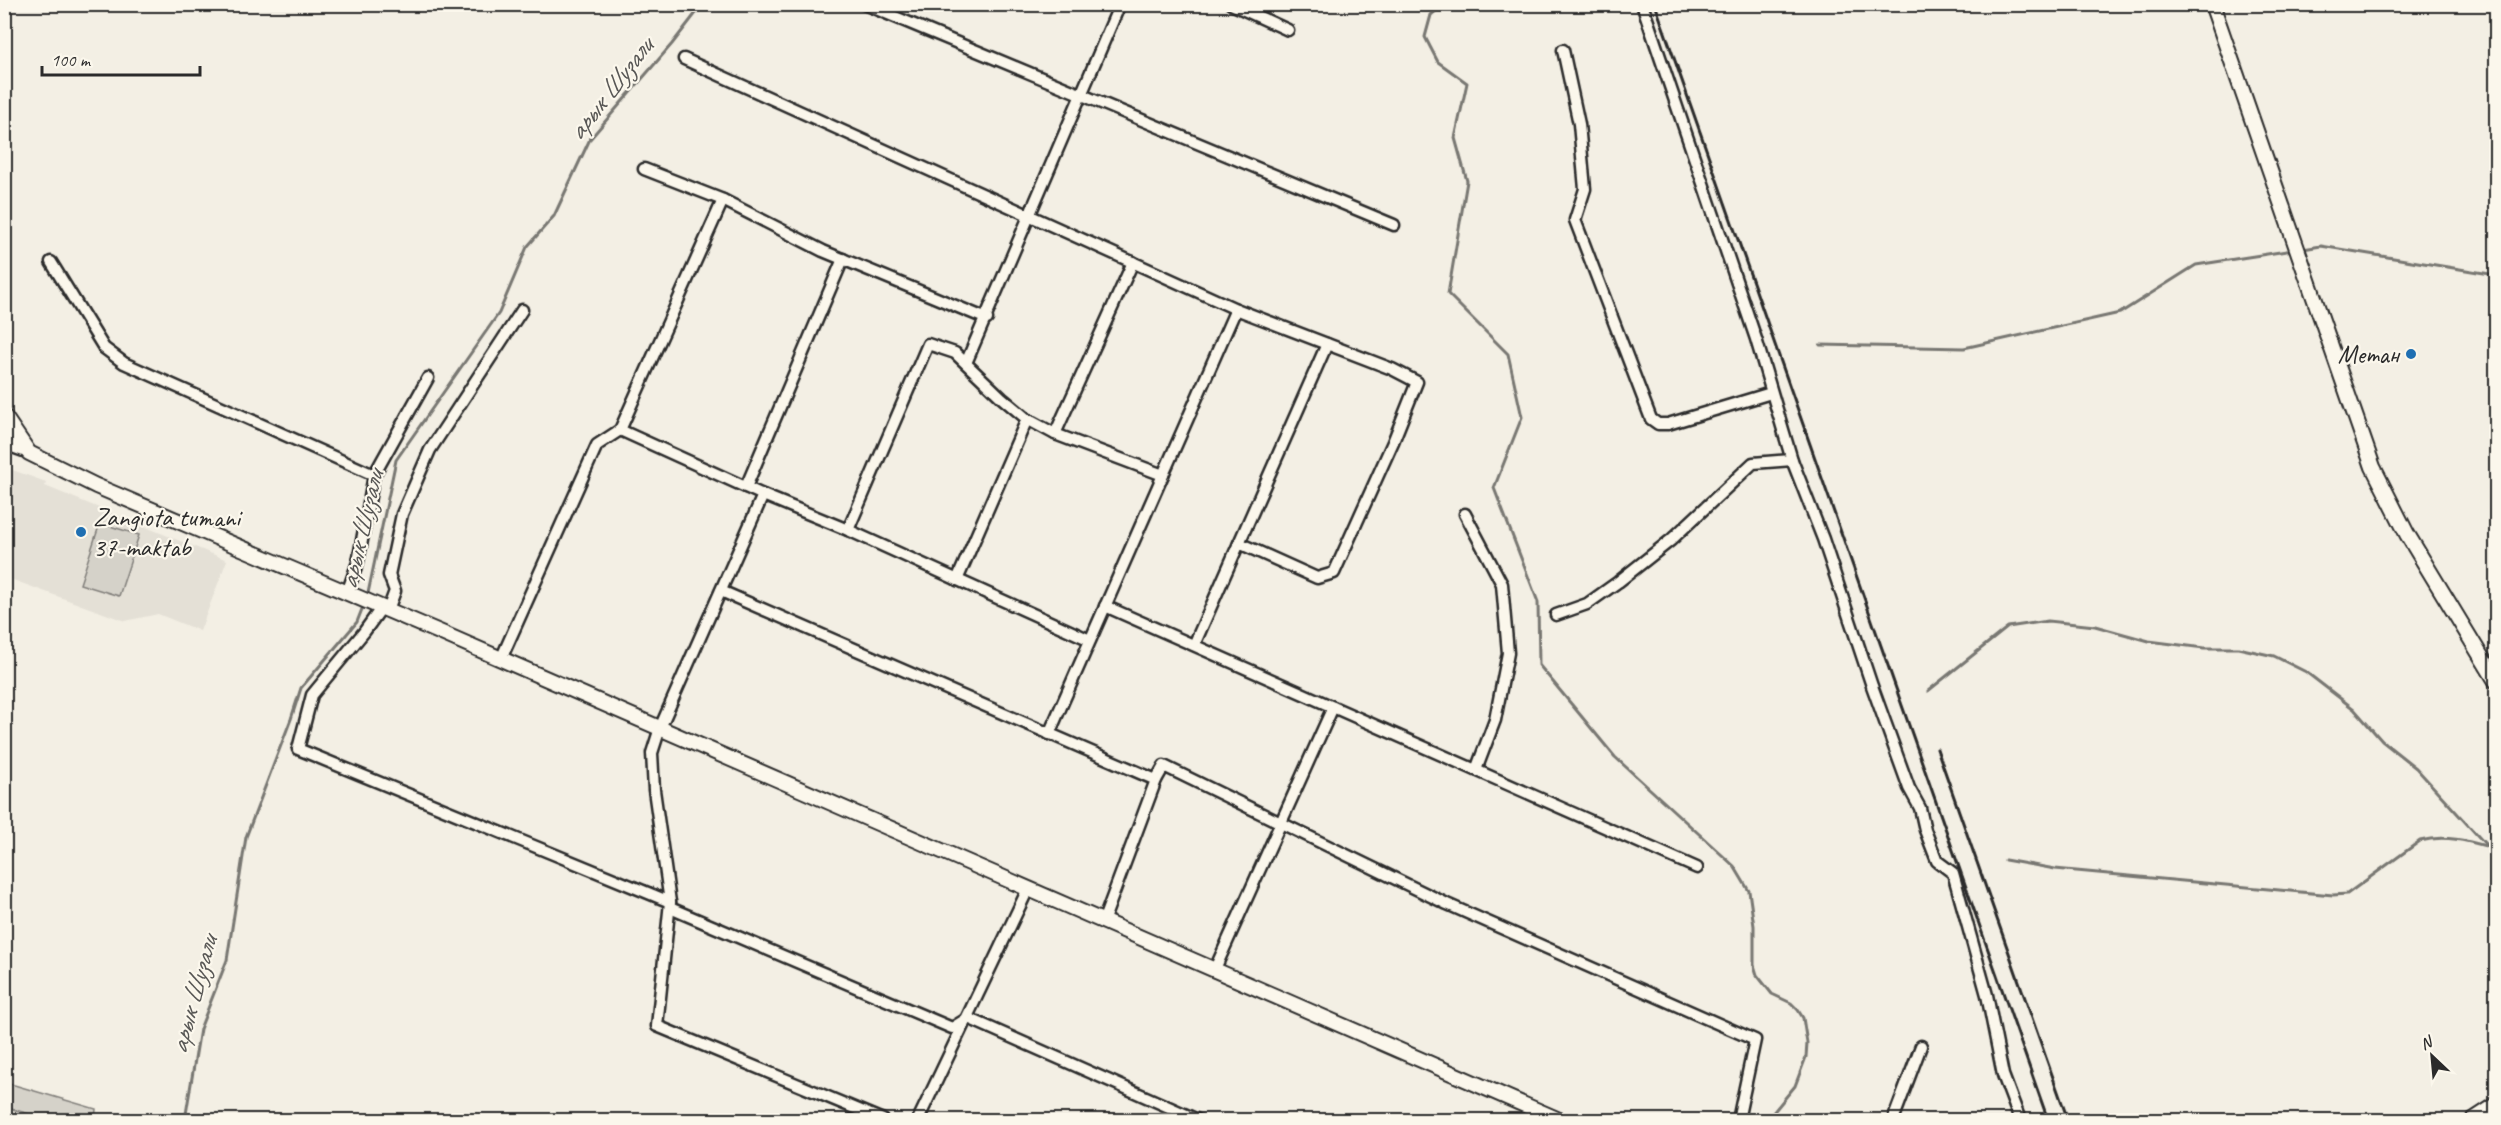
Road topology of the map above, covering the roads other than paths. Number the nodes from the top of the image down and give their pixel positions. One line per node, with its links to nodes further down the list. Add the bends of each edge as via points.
1 (864, 4): 9 (street)
2 (1120, 4): 9 (street)
3 (1231, 4): 6 (street)
4 (1642, 4): 23 (street)
5 (2212, 4): 47 (main road, via 2373,467 2407,534)
6 (1288, 30)
7 (1563, 50): 23 (street, via 1580,124 1585,189 1575,220 1651,419 1668,424)
8 (684, 59): 12 (street)
9 (1082, 96): 12 (street); 13 (street)
10 (644, 169): 11 (street)
11 (723, 200): 14 (street); 26 (street)
12 (1029, 215): 16 (street); 19 (street)
13 (1394, 225)
14 (843, 259): 19 (street); 33 (street)
15 (51, 262): 31 (street, via 104,348 124,363)
16 (1132, 262): 17 (street); 27 (street)
17 (1236, 309): 20 (street); 32 (street)
18 (522, 310): 42 (street, via 418,474 402,514 389,574 395,591)
19 (987, 319): 21 (street)
20 (1327, 344): 37 (street); 37 (street, via 1418,382 1393,442 1334,573 1317,578)
21 (966, 363): 25 (street); 36 (street, via 955,353 928,344)
22 (428, 378): 31 (street)
23 (1771, 393): 30 (street)
24 (4, 416): 29 (main road)
25 (1027, 419): 27 (street); 38 (street)
26 (620, 430): 33 (street); 46 (street, via 597,445)
27 (1055, 434): 32 (street)
28 (4, 444): 29 (street)
29 (29, 453): 40 (main road, via 96,486)
30 (1792, 460): 43 (street, via 1756,461 1749,465 1671,540 1618,582 1587,604); 68 (street, via 1909,788 1920,808 1924,831 1937,861 1953,873 1988,995 2003,1076)
31 (374, 475): 40 (street)
32 (1163, 475): 41 (street)
33 (746, 487): 34 (street)
34 (763, 495): 36 (street); 39 (street)
35 (1465, 514): 51 (street, via 1502,584 1508,653 1495,720)
36 (848, 530): 38 (street)
37 (1239, 543): 45 (street)
38 (957, 580): 44 (street)
39 (721, 591): 49 (street); 50 (street)
40 (352, 595): 42 (main road)
41 (1106, 606): 44 (street); 45 (street)
42 (382, 607): 46 (main road); 56 (street, via 312,695 298,749)
43 (1556, 615)
44 (1090, 640): 50 (street)
45 (1194, 645): 48 (street)
46 (501, 659): 49 (main road)
47 (2496, 681)
48 (1333, 707): 51 (street); 53 (street)
49 (660, 728): 55 (main road); 56 (street, via 652,753 653,781)
50 (1049, 734): 52 (street)
51 (1476, 770): 54 (street)
52 (1156, 780): 53 (street, via 1164,766); 57 (street)
53 (1280, 820): 58 (street); 66 (street, via 1447,904 1755,1040)
54 (1696, 868)
55 (1028, 889): 57 (main road); 59 (street)
56 (670, 905): 59 (street, via 952,1028); 62 (street, via 657,1026)
57 (1103, 922): 58 (main road)
58 (1214, 970): 65 (main road)
59 (968, 1018): 63 (street); 64 (street)
60 (1921, 1046): 67 (street)
61 (2496, 1105): 69 (main road)
62 (883, 1120)
63 (921, 1120)
64 (1198, 1120)
65 (1559, 1120)
66 (1738, 1120)
67 (1893, 1120)
68 (2020, 1120)
69 (2473, 1120)

